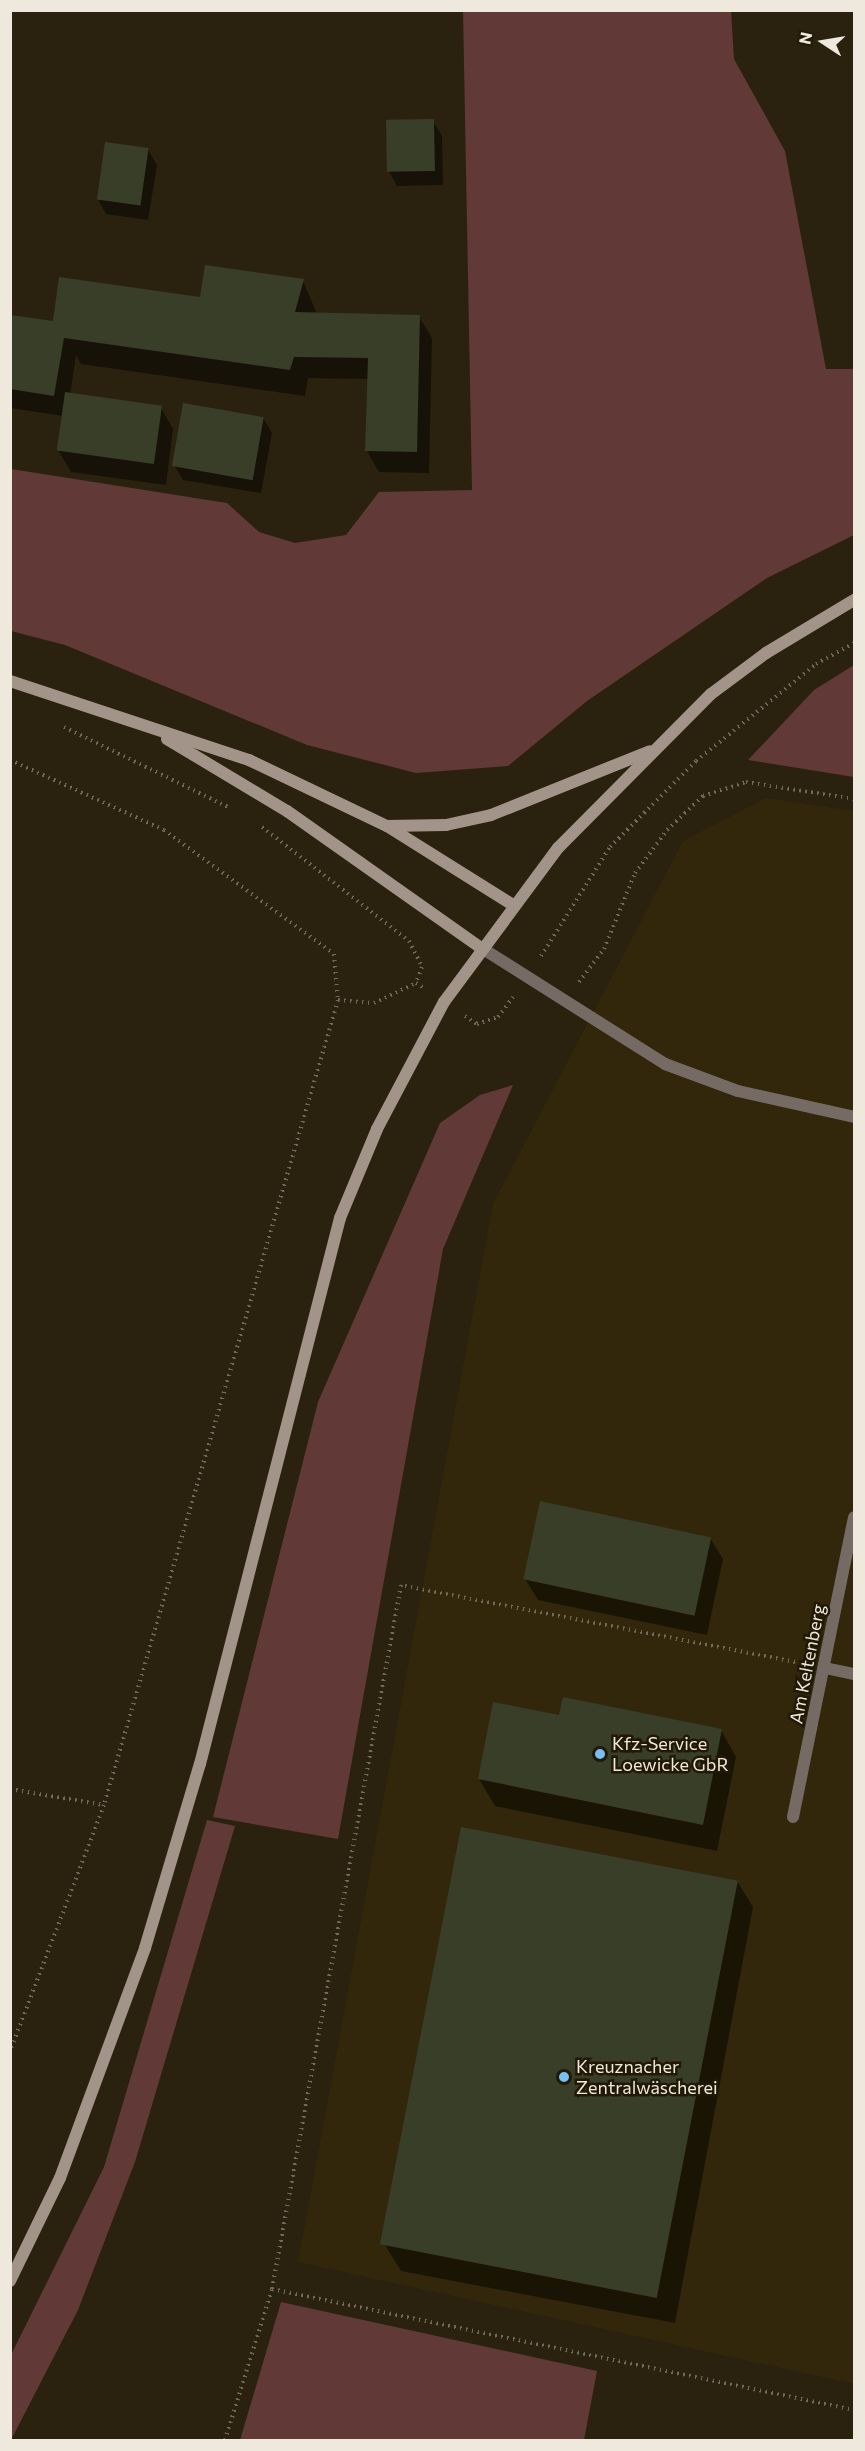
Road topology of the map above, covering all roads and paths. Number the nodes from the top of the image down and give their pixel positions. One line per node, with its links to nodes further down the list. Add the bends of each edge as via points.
1 (855, 600): 6 (main road, via 757,660 711,694)
2 (855, 643): 14 (path, via 816,664 696,761 610,847)
3 (10, 681): 5 (main road)
4 (55, 724): 9 (path)
5 (142, 725): 11 (main road, via 249,760); 13 (main road, via 277,805)
6 (657, 748): 11 (main road, via 491,815 446,825); 12 (main road, via 558,848)
7 (10, 760): 17 (path, via 164,830 202,857 334,954)
8 (855, 799): 16 (path, via 746,782 703,796 667,830 635,873 604,949)
9 (239, 813)
10 (259, 825): 15 (path, via 409,940 422,967)
11 (387, 826): 12 (main road)
12 (513, 905): 13 (main road)
13 (480, 947): 14 (street); 18 (main road)
14 (528, 976): 16 (street); 18 (path, via 498,1017 477,1024)
15 (416, 983): 17 (path, via 374,1003); 18 (path)
16 (566, 999): 19 (street, via 665,1064 738,1091)
17 (338, 1000): 24 (path)
18 (444, 1002): 27 (main road, via 377,1129 340,1218 200,1764 145,1948 60,2178)
19 (855, 1117)
20 (855, 1517): 21 (street, Am Keltenberg)
21 (825, 1668): 22 (street); 25 (street, Am Keltenberg); 28 (path, via 401,1585)
22 (855, 1674)
23 (10, 1789): 24 (path)
24 (104, 1805): 26 (path)
25 (793, 1817)
26 (10, 2050)
27 (10, 2282)
28 (272, 2289): 29 (path); 30 (path)
29 (855, 2410)
30 (225, 2440)

